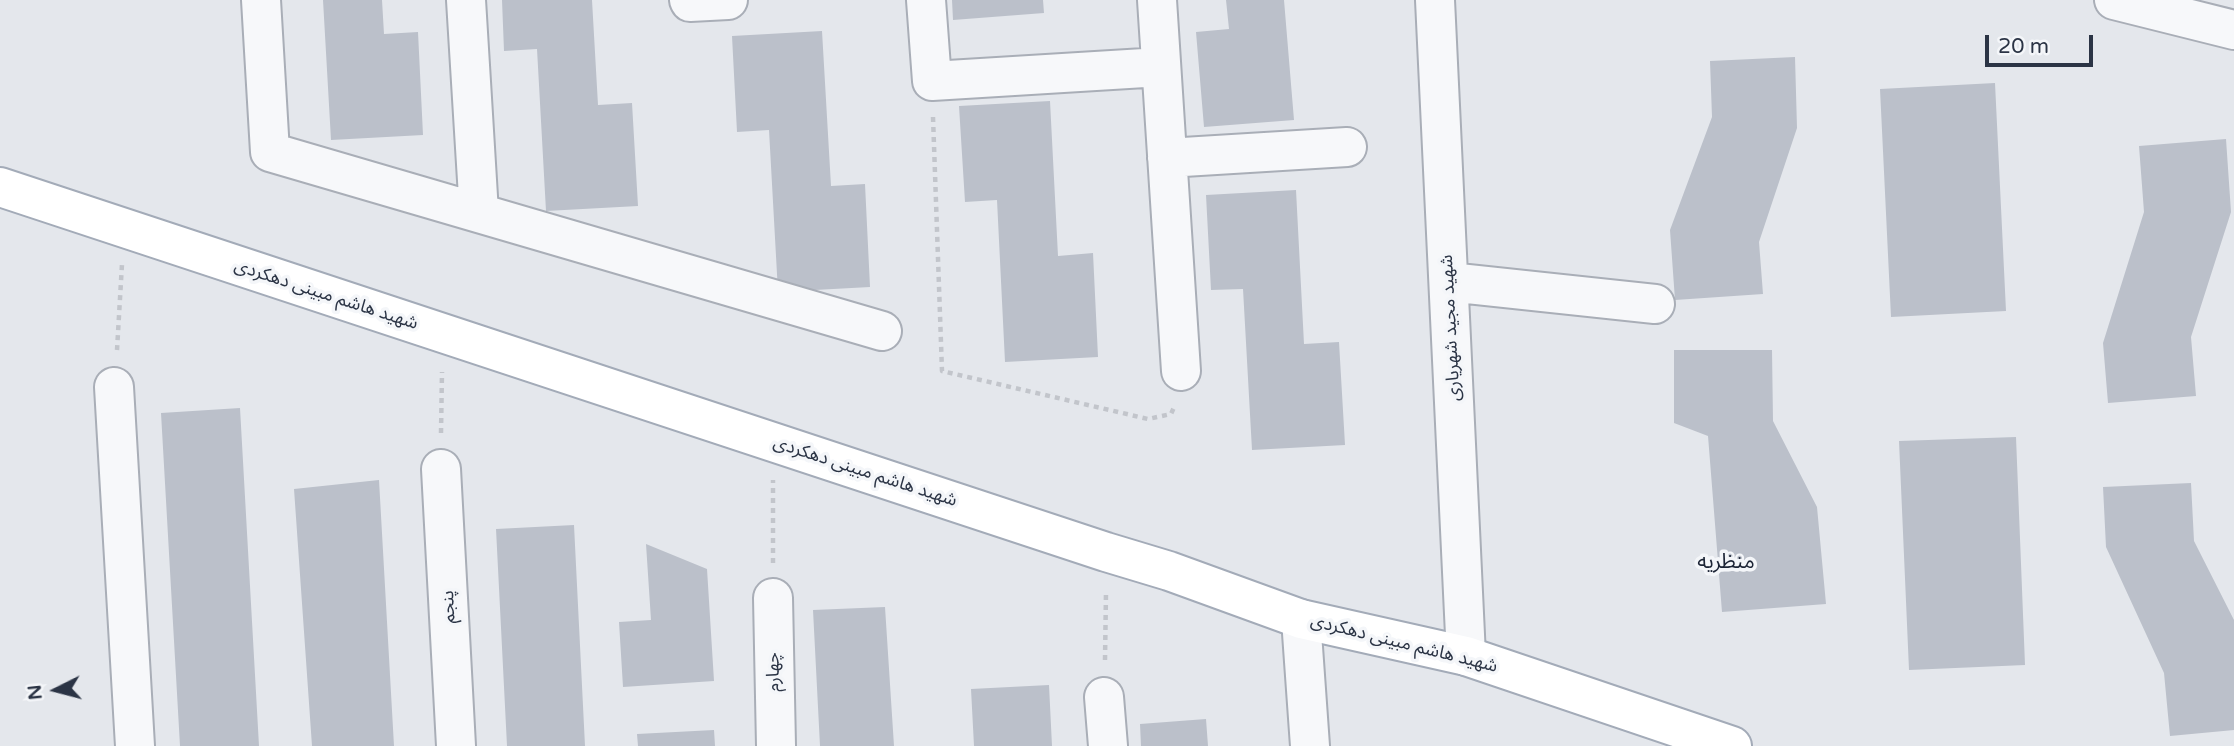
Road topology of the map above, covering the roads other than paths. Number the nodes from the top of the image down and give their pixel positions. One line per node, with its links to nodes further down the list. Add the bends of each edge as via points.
1 (261, 0): 14 (street, via 270,152)
2 (466, 0): 14 (street)
3 (690, 0): 4 (street)
4 (728, 0)
5 (926, 0): 10 (street, via 932,81)
6 (1157, 0): 10 (street)
7 (1435, 0): 15 (street, شهید مجید شهریاری)
8 (2114, 0): 9 (street)
9 (2234, 30)
10 (1161, 67): 12 (street)
11 (1347, 147): 12 (street)
12 (1167, 158): 18 (street)
13 (0, 187): 22 (main road, شهید هاشم مبینی دهکردی)
14 (479, 213): 17 (street)
15 (1449, 282): 16 (street); 23 (street, شهید مجید شهریاری)
16 (1655, 304)
17 (882, 331)
18 (1181, 371)
19 (114, 387): 25 (street)
20 (441, 469): 26 (street, پنجم)
21 (773, 598): 27 (street, چهارم)
22 (1301, 618): 23 (main road, شهید هاشم مبینی دهکردی); 29 (street)
23 (1466, 656): 30 (main road, شهید هاشم مبینی دهکردی)
24 (1104, 697): 28 (street)
25 (135, 746)
26 (456, 746)
27 (776, 746)
28 (1108, 746)
29 (1310, 746)
30 (1732, 746)

